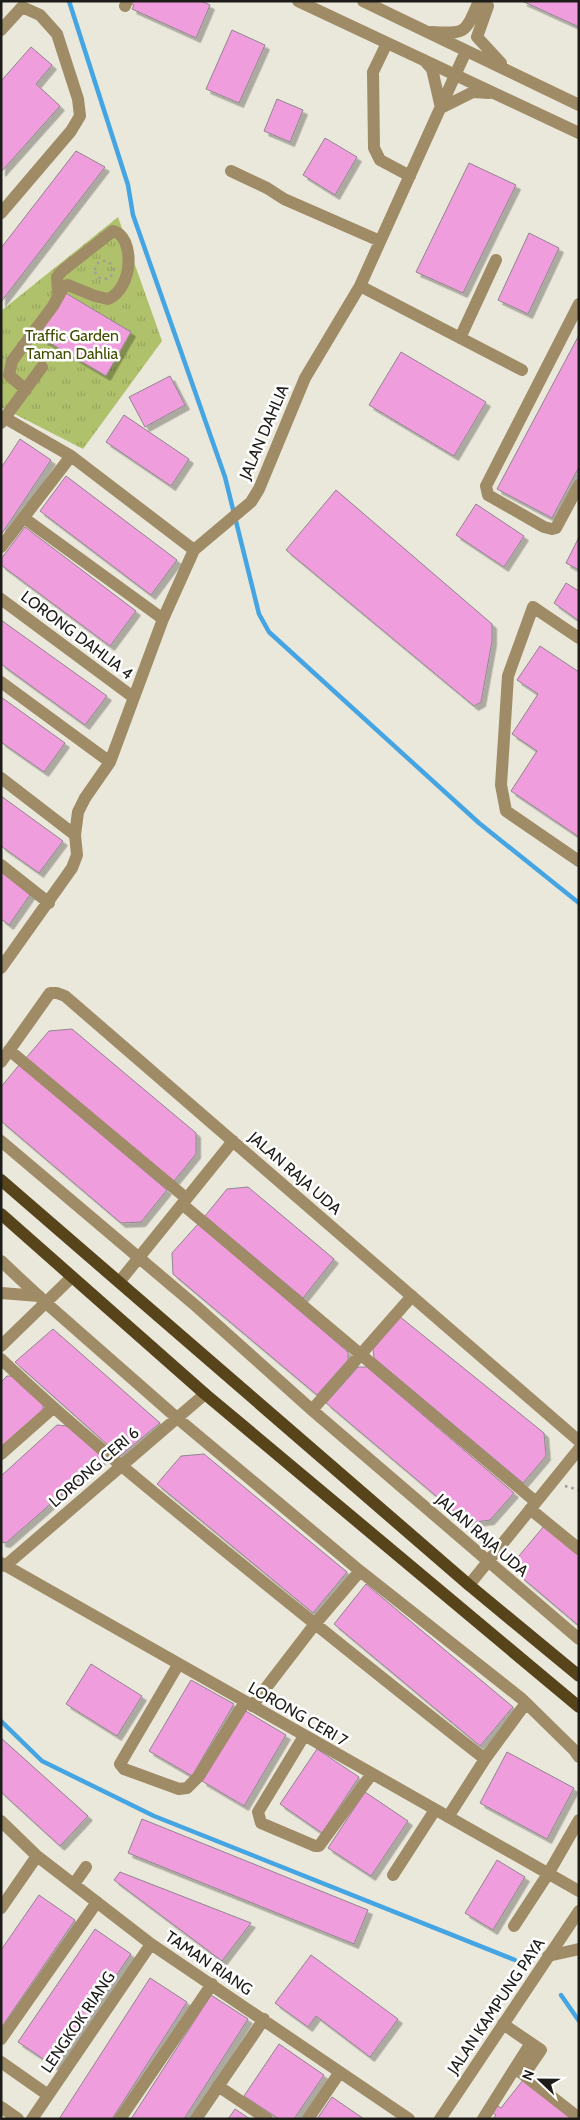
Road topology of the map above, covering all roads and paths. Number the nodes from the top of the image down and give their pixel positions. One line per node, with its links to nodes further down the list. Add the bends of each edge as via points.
1 (298, 1): 6 (street)
2 (363, 1): 5 (street)
3 (484, 4): 5 (street, via 464,30 458,33); 9 (street, via 477,36 496,59)
4 (1, 30): 17 (street, via 22,7 40,15 57,34 78,99 80,116)
5 (429, 32): 7 (street)
6 (387, 43): 8 (street); 16 (street, via 373,72 374,148 380,160)
7 (466, 51): 9 (street); 10 (street, JALAN DAHLIA)
8 (424, 60): 10 (street); 13 (street, via 432,69)
9 (513, 72): 12 (street)
10 (456, 75): 11 (street); 13 (street, JALAN DAHLIA)
11 (495, 93): 13 (street, via 473,92); 14 (street)
12 (579, 105)
13 (441, 108): 16 (street, JALAN DAHLIA)
14 (579, 133)
15 (231, 171): 18 (street, via 284,200)
16 (410, 176): 18 (street, JALAN DAHLIA)
17 (1, 214)
18 (380, 240): 21 (street, JALAN DAHLIA)
19 (496, 260): 24 (street)
20 (108, 277): 20 (path, via 101,278 96,273 96,265 100,262 111,264)
21 (360, 286): 24 (street); 33 (street, JALAN DAHLIA, via 305,378 262,482 250,502)
22 (58, 292): 22 (street, via 57,277 62,271 113,231 118,232 128,264 128,275 120,292 108,299 68,285); 27 (street, via 53,306 12,361 9,375)
23 (579, 304): 30 (street, via 486,491 544,528 552,529 556,528)
24 (460, 338): 26 (street)
25 (42, 367): 27 (street)
26 (522, 370)
27 (26, 390): 28 (street)
28 (3, 421): 29 (street)
29 (71, 456): 31 (street); 33 (street)
30 (579, 485)
31 (24, 518): 32 (street); 35 (street)
32 (1, 547)
33 (194, 550): 35 (street, JALAN DAHLIA)
34 (1, 599): 38 (street, LORONG DAHLIA 4)
35 (163, 619): 38 (street, JALAN DAHLIA)
36 (579, 638): 42 (street, via 533,606 508,676 501,785 506,811)
37 (1, 682): 39 (street)
38 (133, 697): 39 (street, JALAN DAHLIA)
39 (110, 762): 41 (street, JALAN DAHLIA, via 78,812)
40 (1, 778): 41 (street)
41 (74, 835): 44 (street, JALAN DAHLIA, via 77,855)
42 (579, 861)
43 (1, 865): 44 (street)
44 (49, 903): 45 (street, JALAN DAHLIA)
45 (1, 968)
46 (9, 1050): 47 (street, JALAN RAJA UDA); 48 (street, JALAN RAJA UDA, via 50,993 57,992); 51 (street)
47 (1, 1062)
48 (233, 1140): 51 (street); 58 (street, JALAN RAJA UDA)
49 (1, 1141): 53 (street, JALAN RAJA UDA)
50 (1, 1180): 56 (main road)
51 (184, 1201): 53 (street); 61 (street)
52 (1, 1214): 55 (main road)
53 (138, 1258): 56 (street); 65 (street, JALAN RAJA UDA)
54 (1, 1261): 59 (street)
55 (72, 1277): 59 (street); 63 (main road)
56 (120, 1281): 76 (main road)
57 (1, 1293): 59 (street)
58 (412, 1296): 61 (street); 67 (street, JALAN RAJA UDA)
59 (42, 1300): 60 (street); 66 (street)
60 (1, 1346)
61 (361, 1355): 65 (street); 71 (street)
62 (1, 1359): 64 (street)
63 (205, 1394): 66 (street, LORONG CERI 6); 83 (main road)
64 (53, 1408): 69 (street); 70 (street)
65 (312, 1410): 73 (street, JALAN RAJA UDA)
66 (177, 1418): 70 (street, LORONG CERI 6); 75 (street)
67 (579, 1441)
68 (579, 1449): 71 (street)
69 (1, 1454)
70 (121, 1466): 74 (street, LORONG CERI 6); 77 (street)
71 (533, 1506): 72 (street); 73 (street)
72 (579, 1549)
73 (487, 1562): 76 (street); 78 (street, JALAN RAJA UDA)
74 (3, 1564): 79 (street, LORONG CERI 7)
75 (360, 1571): 77 (street); 81 (street)
76 (469, 1585): 80 (main road)
77 (315, 1624): 82 (street); 86 (street)
78 (579, 1639)
79 (178, 1665): 82 (street, LORONG CERI 7); 82 (street, via 120,1764 124,1769 178,1789 187,1788 199,1776)
80 (579, 1676)
81 (526, 1702): 85 (street); 86 (street)
82 (248, 1704): 84 (street, LORONG CERI 7)
83 (579, 1707)
84 (304, 1736): 87 (street, LORONG CERI 7); 87 (street, via 258,1812 262,1823 319,1846)
85 (579, 1757)
86 (486, 1759): 89 (street)
87 (371, 1775): 88 (street, LORONG CERI 7)
88 (435, 1810): 89 (street, LORONG CERI 7); 95 (street)
89 (448, 1817): 94 (street, LORONG CERI 7)
90 (579, 1820): 94 (street)
91 (1, 1822): 92 (street, TAMAN RIANG)
92 (37, 1856): 96 (street, TAMAN RIANG); 99 (street)
93 (86, 1867): 96 (street)
94 (548, 1874): 97 (street, LORONG CERI 7); 101 (street)
95 (393, 1875)
96 (74, 1884): 98 (street, TAMAN RIANG)
97 (579, 1891)
98 (97, 1902): 102 (street, TAMAN RIANG); 108 (street)
99 (1, 1908)
100 (578, 1913): 104 (street, JALAN KAMPUNG PAYA)
101 (514, 1926)
102 (150, 1944): 105 (street, TAMAN RIANG); 113 (street, LENGKOK RIANG)
103 (579, 1949): 104 (street)
104 (548, 1956): 107 (street, JALAN KAMPUNG PAYA)
105 (212, 1984): 106 (street, TAMAN RIANG); 118 (street)
106 (264, 2019): 110 (street, TAMAN RIANG); 112 (street)
107 (503, 2024): 111 (street, via 536,2046); 123 (street, JALAN KAMPUNG PAYA)
108 (1, 2039)
109 (1, 2062): 113 (street)
110 (340, 2072): 121 (street); 122 (street, TAMAN RIANG)
111 (519, 2072): 115 (street); 124 (street)
112 (218, 2086): 119 (street); 120 (street)
113 (48, 2095): 117 (street, LENGKOK RIANG)
114 (1, 2107): 116 (street)
115 (579, 2118)
116 (18, 2119)
117 (32, 2119)
118 (120, 2119)
119 (196, 2119)
120 (267, 2119)
121 (308, 2119)
122 (409, 2119)
123 (440, 2119)
124 (482, 2119)

